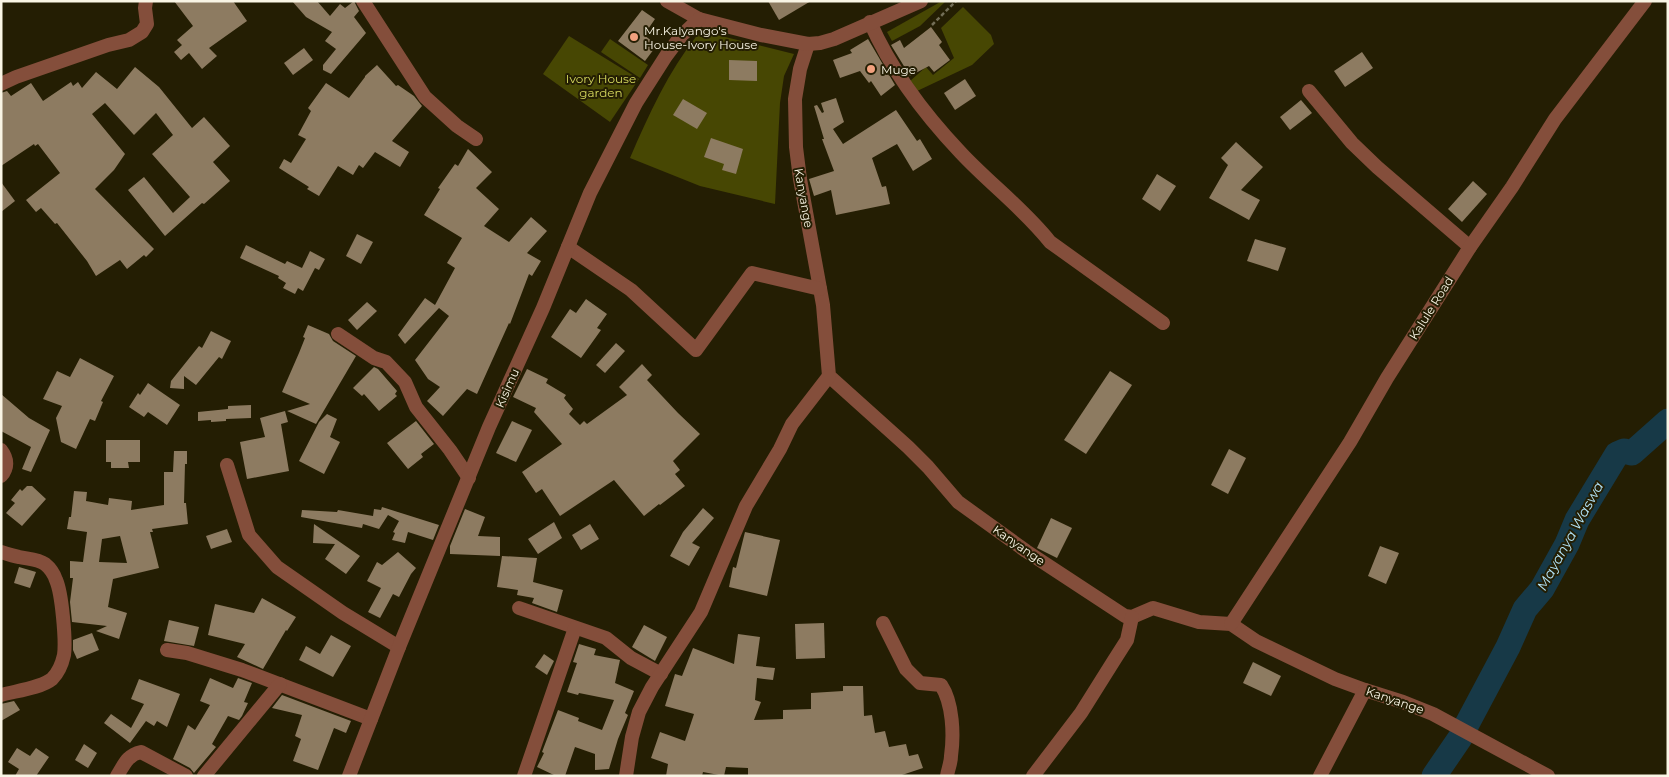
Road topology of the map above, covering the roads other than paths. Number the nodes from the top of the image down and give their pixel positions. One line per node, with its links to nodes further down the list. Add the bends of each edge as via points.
1 (146, 1): 9 (street, via 147,24 142,32 128,40)
2 (363, 1): 11 (street, via 425,97)
3 (667, 1): 6 (street)
4 (921, 1): 7 (street)
5 (1645, 1): 13 (street, Kalule Road, via 1555,119)
6 (699, 20): 8 (street); 12 (street, Kisimu, via 681,36 636,103 590,193)
7 (870, 22): 8 (street, via 834,39); 15 (street, via 880,46 922,107 960,153 1050,242)
8 (808, 44): 14 (street, Kanyange, via 794,100 796,147)
9 (1, 84)
10 (1309, 91): 13 (street, via 1352,143)
11 (476, 139)
12 (568, 246): 14 (street, via 631,290 696,350 752,273); 21 (street, Kisimu)
13 (1470, 247): 26 (street, Kalule Road, via 1350,442)
14 (820, 289): 17 (street, Kanyange)
15 (1163, 323)
16 (338, 334): 21 (street, via 374,358 386,362 405,382 416,407)
17 (829, 376): 24 (street, Kanyange, via 908,447 958,502 1026,551 1124,616); 30 (street, via 792,424 746,506 701,612)
18 (1, 450): 20 (street, via 6,458)
19 (227, 464): 28 (street, via 249,535 277,567)
20 (1, 476)
21 (469, 478): 28 (street, Kisimu)
22 (1, 552): 33 (street, via 45,564 56,578 65,642 60,670 51,680)
23 (518, 608): 27 (street)
24 (1132, 618): 26 (street, via 1153,608 1198,622); 42 (street, via 1127,640 1080,713)
25 (883, 623): 41 (street, via 906,669 920,683 941,685 945,692 951,712 952,742)
26 (1232, 624): 32 (street, Kanyange, via 1256,641)
27 (574, 628): 30 (street, via 606,638 631,658); 39 (street)
28 (399, 647): 34 (street, Kisimu)
29 (167, 650): 31 (street, via 187,653)
30 (661, 674): 40 (street, via 639,712)
31 (280, 684): 34 (street); 37 (street)
32 (1365, 690): 43 (street); 44 (street, Kanyange, via 1433,714)
33 (1, 695)
34 (371, 719): 38 (street, Kisimu)
35 (117, 776): 36 (street, via 127,759 141,752)
36 (186, 776)
37 (204, 776)
38 (349, 776)
39 (524, 776)
40 (626, 776)
41 (947, 776)
42 (1033, 776)
43 (1320, 776)
44 (1548, 776)

